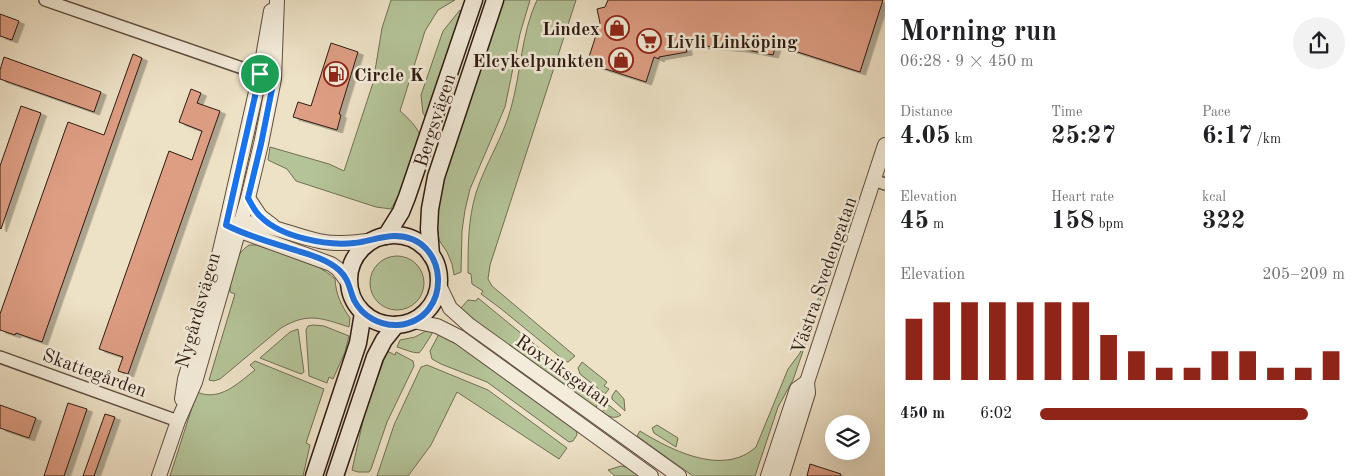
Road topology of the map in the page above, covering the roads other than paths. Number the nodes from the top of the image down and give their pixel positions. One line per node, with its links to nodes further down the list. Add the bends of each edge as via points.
1 (46, 0): 6 (street)
2 (273, 0): 6 (street, Nygårdsvägen)
3 (277, 0): 7 (street, Nygårdsvägen)
4 (474, 0): 14 (main road, Bergsvägen, via 408,197 401,212)
5 (495, 0): 15 (main road, Bergsvägen, via 436,177 430,208)
6 (260, 74): 7 (street); 11 (street, Nygårdsvägen)
7 (274, 79): 10 (street, Nygårdsvägen)
8 (885, 145): 9 (street, Västra Svedengatan)
9 (880, 182): 22 (street, Västra Svedengatan)
10 (248, 198): 12 (street, Nygårdsvägen); 13 (street, via 260,216)
11 (226, 225): 12 (street); 23 (street, Nygårdsvägen, via 185,379)
12 (240, 227): 13 (street); 16 (street, via 331,264); 23 (street, Nygårdsvägen, via 195,382)
13 (278, 230): 14 (street, via 328,242 351,243)
14 (380, 238): 15 (main road, via 406,237); 16 (main road, via 355,259)
15 (432, 255): 17 (main road)
16 (350, 285): 18 (main road, via 354,300)
17 (439, 285): 19 (main road, via 431,306); 28 (street, Roxviksgatan, via 450,308 469,325)
18 (364, 313): 20 (main road, via 378,322); 25 (main road, via 358,343)
19 (413, 321): 20 (main road); 27 (street, Roxviksgatan, via 437,326 458,337)
20 (396, 325): 26 (main road, via 375,357)
21 (0, 357): 23 (street, Skattegården)
22 (806, 382): 29 (street, Västra Svedengatan, via 797,389); 30 (street, Västra Svedengatan, via 808,394)
23 (178, 421): 24 (street, Nygårdsvägen)
24 (159, 476)
25 (314, 476)
26 (335, 476)
27 (651, 476)
28 (679, 476)
29 (768, 476)
30 (782, 476)

